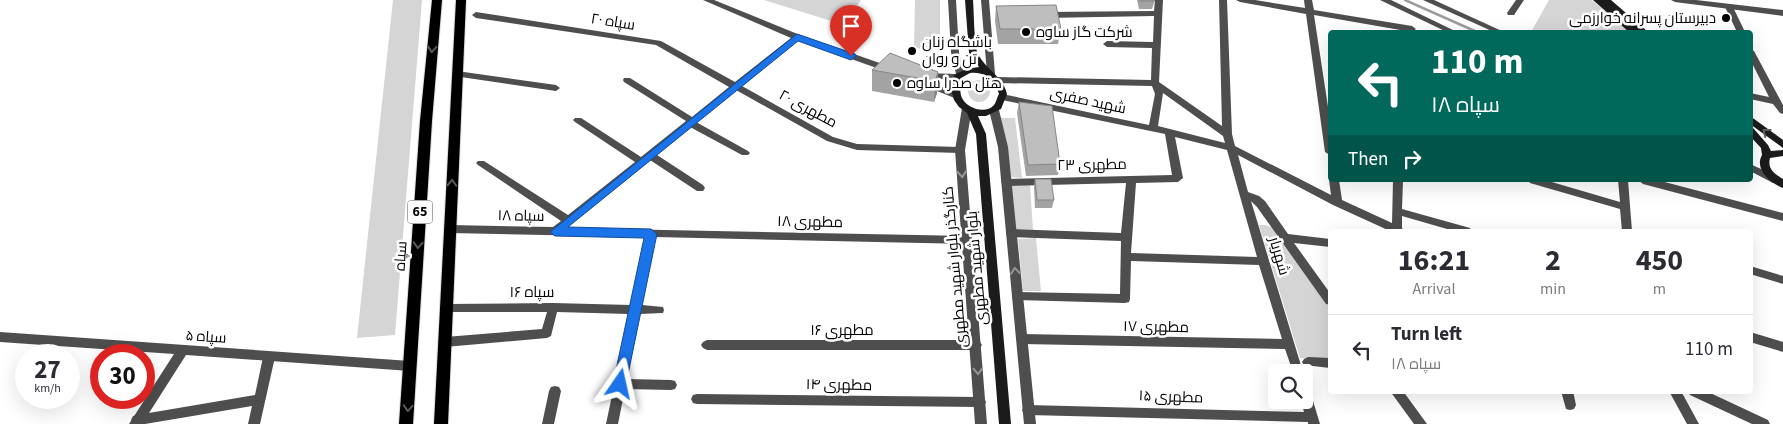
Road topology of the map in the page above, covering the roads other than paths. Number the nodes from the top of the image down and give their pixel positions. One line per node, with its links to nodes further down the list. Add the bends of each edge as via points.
1 (437, 0): 125 (main road, سپاه / 65, one-way to 125)
2 (461, 0): 42 (main road, 65)
3 (707, 0): 36 (street)
4 (952, 0): 43 (street, via 955,52)
5 (969, 0): 39 (main road)
6 (986, 0): 27 (street)
7 (1159, 0): 21 (street)
8 (1223, 0): 62 (street, شهریار)
9 (1240, 0): 20 (street)
10 (1308, 0): 20 (street)
11 (1384, 0): 23 (street)
12 (1427, 0): 32 (street)
13 (1520, 0): 22 (street)
14 (1596, 0): 33 (main road)
15 (1606, 0): 18 (main road)
16 (1675, 0): 17 (street)
17 (1696, 1): 19 (street)
18 (1614, 4): 34 (main road)
19 (1729, 7): 24 (street); 35 (street)
20 (1310, 12): 29 (street); 64 (street)
21 (1159, 13): 26 (street); 38 (street)
22 (1511, 13)
23 (1413, 14): 30 (street); 31 (street)
24 (1783, 14)
25 (476, 15): 47 (street, سپاه ۲۰, via 658,44)
26 (1035, 15)
27 (987, 16): 28 (street); 44 (street)
28 (996, 16)
29 (1407, 30)
30 (1412, 30)
31 (1449, 30)
32 (1495, 30)
33 (1632, 30)
34 (1642, 30)
35 (1740, 30)
36 (797, 37): 41 (street); 47 (street)
37 (1107, 44): 38 (street)
38 (1157, 45): 46 (street)
39 (973, 53): 43 (main road); 44 (main road)
40 (1753, 57): 52 (street)
41 (897, 72)
42 (457, 74): 48 (street); 91 (main road, 65, one-way to 42)
43 (961, 75): 44 (main road, via 975,70); 49 (main road); 49 (street, via 914,77)
44 (992, 75): 46 (street); 50 (main road, via 1002,90)
45 (626, 80): 58 (street)
46 (1155, 83): 59 (street, via 1159,94); 62 (street)
47 (736, 86): 58 (street); 67 (street, مطهری ۲۰, via 839,142 857,147)
48 (556, 88)
49 (957, 96): 53 (main road)
50 (1002, 97): 54 (main road); 59 (street, شهید صفری)
51 (1753, 97): 52 (street)
52 (1776, 102): 55 (street)
53 (969, 110): 54 (main road); 61 (main road, بلوار شهید مطهری); 67 (street, کنارگذر بلوار شهید مطهری)
54 (992, 111): 61 (main road); 76 (street, via 1003,148)
55 (1783, 111)
56 (578, 120): 71 (street)
57 (1753, 121): 65 (main road, one-way to 57)
58 (691, 122): 68 (street); 71 (street)
59 (1153, 129): 60 (street, شهید صفری)
60 (1169, 132): 66 (street, شهید صفری); 75 (street, مطهری ۲۳, via 1178,178)
61 (981, 134): 147 (main road, بلوار شهید مطهری)
62 (1227, 134): 66 (street, شهریار)
63 (1753, 134): 70 (main road, via 1765,148)
64 (1328, 138)
65 (1783, 145)
66 (1232, 148): 84 (street, شهریار); 85 (street, شهید صفری)
67 (960, 150): 100 (street, کنارگذر بلوار شهید مطهری, one-way to 100)
68 (745, 153)
69 (1783, 153): 70 (main road)
70 (1765, 157): 72 (street); 82 (main road, via 1766,170)
71 (646, 159): 83 (street); 89 (street)
72 (1753, 162)
73 (482, 163): 89 (street)
74 (1753, 169): 82 (street)
75 (1131, 180): 76 (street, مطهری ۲۳); 98 (street)
76 (1006, 182): 96 (street)
77 (1334, 182): 85 (street)
78 (1398, 182): 87 (street)
79 (1540, 182): 86 (street)
80 (1622, 182): 86 (street)
81 (1651, 182): 88 (street)
82 (1781, 183)
83 (700, 188)
84 (1245, 195): 99 (street, via 1256,199); 103 (street, شهریار)
85 (1337, 202): 90 (street, شهید صفری)
86 (1626, 207): 94 (street)
87 (1398, 210): 92 (street); 93 (street)
88 (1783, 217)
89 (569, 221): 95 (street)
90 (1383, 227)
91 (450, 229): 95 (street, سپاه ۱۸); 109 (main road, 65)
92 (1398, 229)
93 (1460, 229)
94 (1627, 229)
95 (555, 232): 97 (street, سپاه ۱۸)
96 (1011, 233): 98 (street); 106 (street, one-way to 96)
97 (651, 234): 100 (street, مطهری ۱۸); 110 (street)
98 (1126, 237): 102 (street)
99 (1285, 238): 101 (street); 107 (street)
100 (968, 240): 118 (street, کنارگذر بلوار شهید مطهری)
101 (1328, 243)
102 (1127, 257): 103 (street); 106 (street, via 1125,299)
103 (1263, 261): 116 (street, شهریار)
104 (1753, 271): 105 (street)
105 (1783, 280)
106 (1017, 296): 114 (street)
107 (1328, 298)
108 (553, 307): 109 (street, سپاه ۱۶); 110 (street, سپاه ۱۶); 115 (street, via 547,333)
109 (446, 308): 115 (main road, 65)
110 (635, 310): 111 (street, سپاه ۱۶); 126 (street)
111 (659, 310)
112 (0, 337): 120 (street, سپاه ۵)
113 (1753, 338): 119 (street)
114 (1022, 339): 116 (street, مطهری ۱۷); 138 (street)
115 (445, 342): 143 (main road, 65)
116 (1289, 344): 124 (street, شهریار)
117 (707, 345): 118 (street, مطهری ۱۶)
118 (976, 345): 135 (street, کنارگذر بلوار شهید مطهری, one-way to 135)
119 (1783, 347)
120 (183, 350): 121 (street, سپاه ۵); 140 (street)
121 (269, 356): 125 (street, سپاه ۵); 134 (street)
122 (1308, 362): 123 (street)
123 (1328, 363)
124 (1295, 364)
125 (410, 366): 142 (main road, سپاه / 65, one-way to 142)
126 (620, 384): 127 (street); 145 (street)
127 (671, 384)
128 (555, 391): 144 (street)
129 (1398, 394): 149 (street)
130 (1568, 394): 136 (street)
131 (1677, 394): 150 (street)
132 (1700, 394): 151 (street)
133 (697, 399): 135 (street, مطهری ۱۴)
134 (258, 400): 140 (street); 141 (street)
135 (980, 402): 146 (street, کنارگذر بلوار شهید مطهری)
136 (1570, 405)
137 (1309, 409): 139 (street)
138 (1028, 410): 139 (street, مطهری ۱۵); 148 (street)
139 (1313, 421)
140 (136, 422)
141 (254, 424)
142 (406, 424)
143 (441, 424)
144 (548, 424)
145 (612, 424)
146 (981, 424)
147 (1005, 424)
148 (1030, 424)
149 (1421, 424)
150 (1694, 424)
151 (1764, 424)

